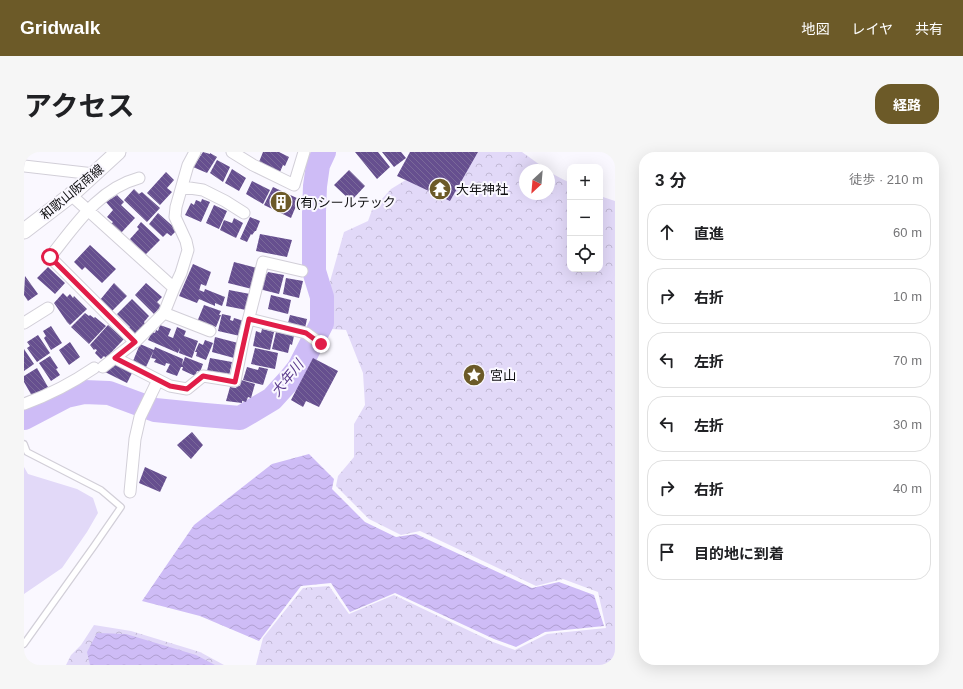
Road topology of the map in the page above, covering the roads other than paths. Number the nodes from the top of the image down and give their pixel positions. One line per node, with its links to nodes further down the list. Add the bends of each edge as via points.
1 (118, 152): 6 (main road, 和歌山阪南線)
2 (195, 152): 8 (street, via 188,165)
3 (232, 152): 4 (street, via 294,185)
4 (304, 152)
5 (24, 166): 6 (street)
6 (94, 174): 9 (main road, 和歌山阪南線)
7 (139, 178): 10 (street, via 109,191)
8 (183, 187): 11 (street, via 202,190); 14 (street, via 176,207 176,217 188,250)
9 (71, 195): 10 (street); 12 (main road, 和歌山阪南線)
10 (88, 210): 14 (street); 20 (street, via 50,257)
11 (244, 213)
12 (24, 231)
13 (302, 271): 17 (street, via 263,262)
14 (174, 288): 16 (street)
15 (48, 308): 18 (street)
16 (164, 313): 19 (street); 20 (street)
17 (249, 319): 21 (street, via 306,333); 23 (street, via 235,382 203,376 187,389 170,386)
18 (24, 323)
19 (210, 331)
20 (135, 342): 22 (street)
21 (321, 344)
22 (115, 358): 23 (street); 24 (street, via 75,381)
23 (158, 380): 26 (street, via 140,417 135,439)
24 (24, 404)
25 (24, 444): 27 (lane, via 27,452 101,490 121,507)
26 (130, 492)
27 (24, 644)

